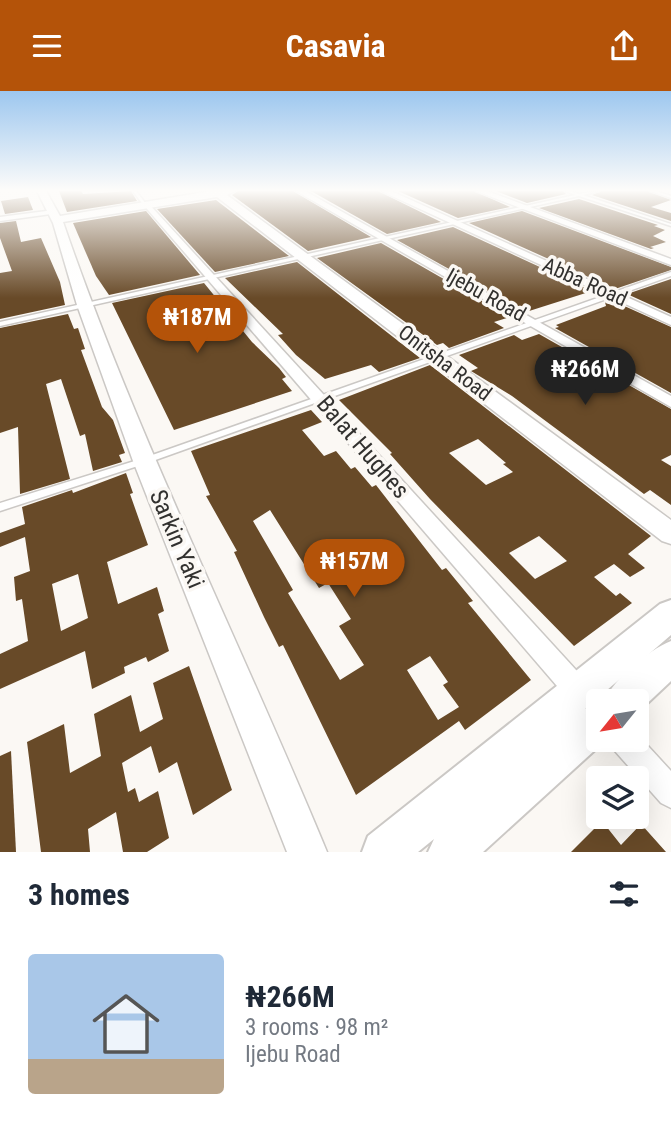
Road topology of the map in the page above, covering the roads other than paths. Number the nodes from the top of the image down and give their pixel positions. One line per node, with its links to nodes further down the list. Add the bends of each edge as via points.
1 (63, 227): 14 (street, Sarkin Yaki)
2 (164, 227): 12 (street, Balat Hughes)
3 (266, 227): 9 (street, Onitsha Road)
4 (362, 227): 8 (street, Ijebu Road)
5 (443, 227): 8 (lane)
6 (461, 227): 13 (street, Abba Road)
7 (574, 227): 10 (street)
8 (384, 239): 9 (lane); 16 (street, Ijebu Road)
9 (304, 257): 12 (lane); 18 (street, Onitsha Road)
10 (671, 262)
11 (671, 274): 13 (lane)
12 (210, 277): 14 (lane); 19 (street, Balat Hughes)
13 (614, 295): 15 (street, Abba Road); 16 (lane)
14 (85, 305): 17 (lane); 21 (street, Sarkin Yaki)
15 (671, 321)
16 (534, 322): 18 (lane); 20 (street, Ijebu Road)
17 (0, 324)
18 (438, 358): 19 (lane); 23 (street, Onitsha Road)
19 (319, 397): 21 (lane); 28 (street, Balat Hughes)
20 (671, 402)
21 (144, 461): 22 (lane); 33 (street, Sarkin Yaki)
22 (0, 507)
23 (671, 534)
24 (671, 615): 26 (main road)
25 (671, 658): 27 (main road)
26 (604, 689)
27 (636, 689)
28 (586, 705)
29 (586, 708): 34 (main road)
30 (586, 709): 35 (main road)
31 (636, 753): 32 (street)
32 (671, 793)
33 (307, 852)
34 (384, 852)
35 (450, 852)

